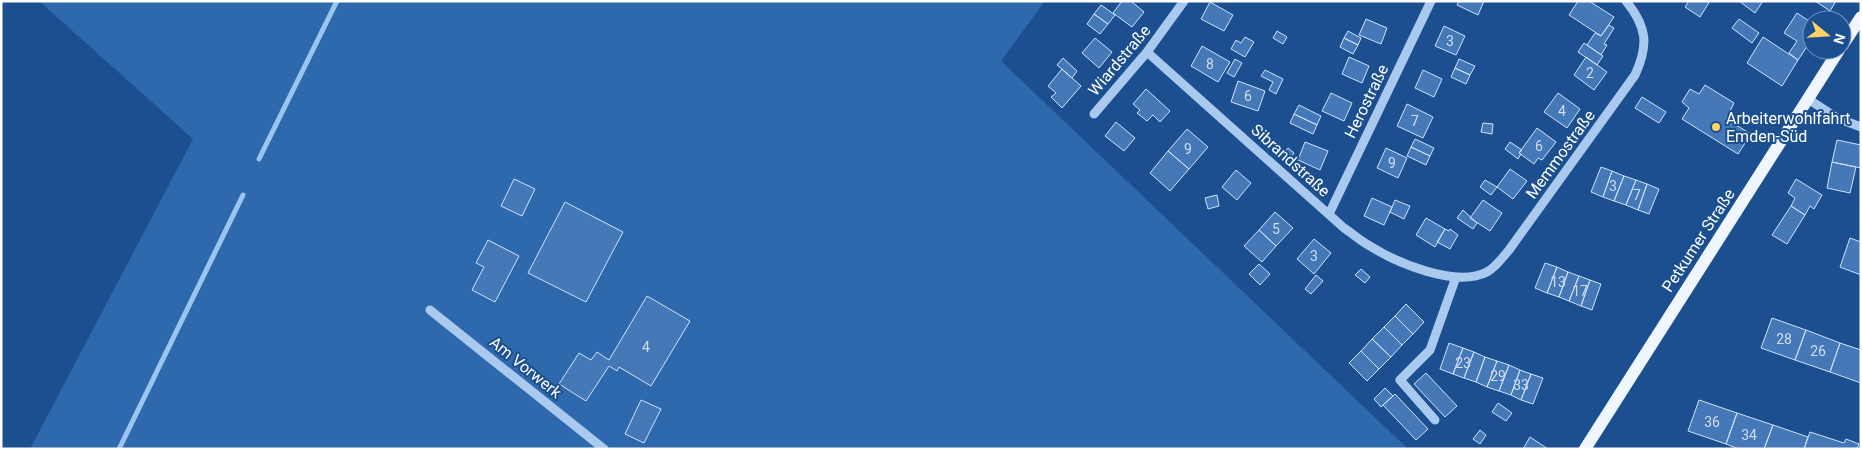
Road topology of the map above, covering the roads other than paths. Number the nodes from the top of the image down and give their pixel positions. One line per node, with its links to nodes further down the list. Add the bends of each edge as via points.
1 (1184, 1): 6 (street, Wiardstraße)
2 (1431, 1): 11 (street, Herostraße)
3 (1626, 1): 13 (street, Memmostraße, via 1638,16 1644,31 1644,47 1635,75 1509,250 1488,272)
4 (1861, 17): 5 (main road)
5 (1852, 31)
6 (1147, 52): 9 (street, Wiardstraße); 11 (street, Sibrandstraße)
7 (1833, 60): 8 (main road, Petkumer Straße)
8 (1808, 99): 10 (street, via 1837,118); 17 (main road, Petkumer Straße)
9 (1094, 114)
10 (1861, 127)
11 (1329, 214): 12 (street, Sibrandstraße, via 1369,246 1400,262)
12 (1428, 271): 13 (street, Memmostraße)
13 (1456, 277): 15 (street, via 1430,350 1400,380)
14 (430, 310): 16 (street, Am Vorwerk)
15 (1435, 420)
16 (604, 449)
17 (1585, 449)

